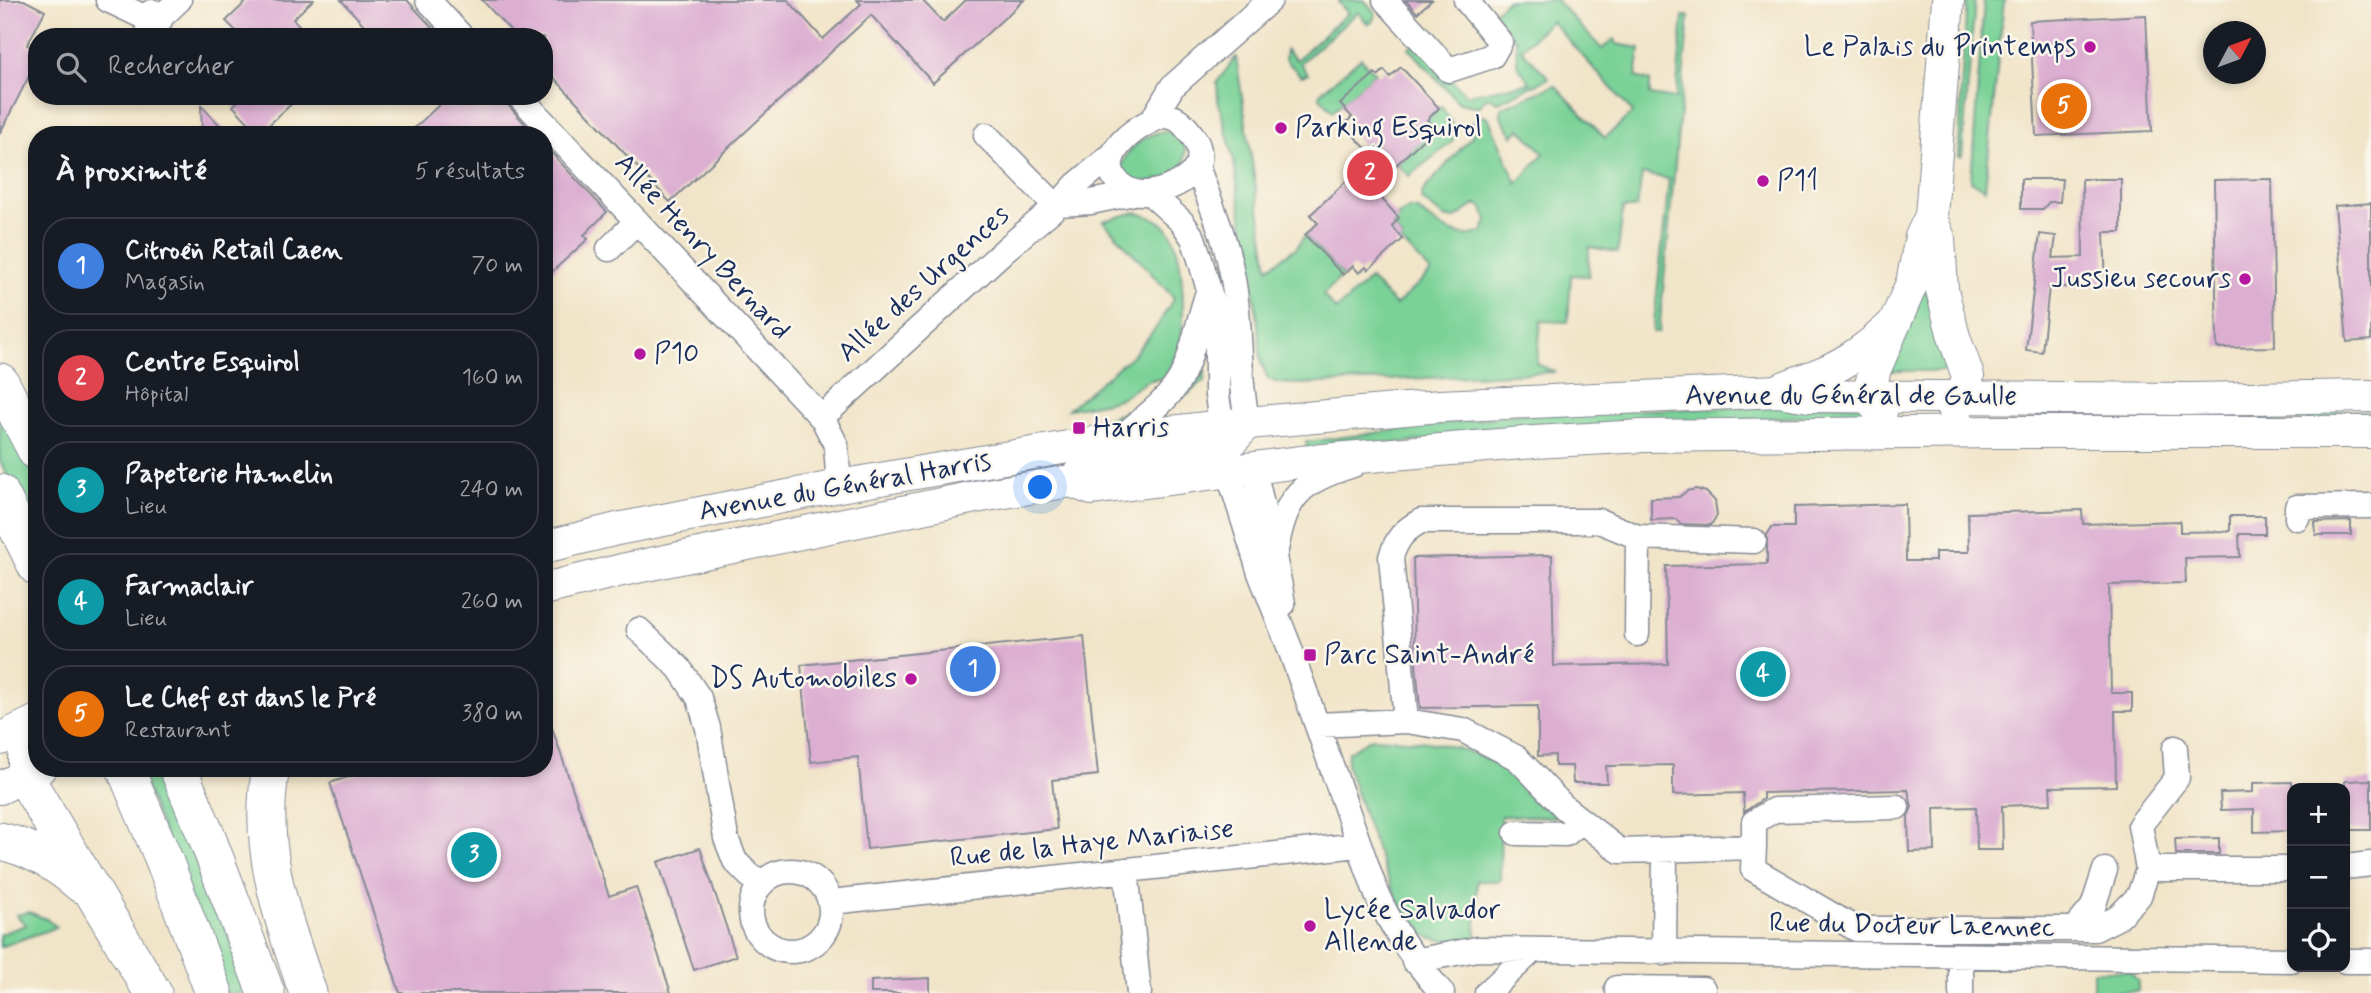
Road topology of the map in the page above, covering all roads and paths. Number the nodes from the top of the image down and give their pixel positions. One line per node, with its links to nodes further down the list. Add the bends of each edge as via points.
1 (108, 0): 8 (street)
2 (179, 0): 8 (street)
3 (428, 0): 9 (street)
4 (1270, 0): 11 (street, via 1172,88)
5 (1385, 0): 6 (street, via 1449,70 1492,57 1500,42)
6 (1466, 0)
7 (1948, 0): 19 (main road)
8 (153, 12)
9 (454, 28)
10 (527, 105): 12 (street, Allée Henry Bernard)
11 (1153, 119): 15 (street); 16 (street, via 1172,116 1181,120 1198,143)
12 (547, 126)
13 (553, 132): 20 (street, Allée Henry Bernard)
14 (986, 135): 18 (street)
15 (1111, 156): 17 (street, via 1110,166 1122,187); 18 (street, Allée des Urgences)
16 (1197, 166): 17 (street, via 1162,191); 35 (street, via 1221,231 1240,323 1241,394)
17 (1143, 193): 18 (street); 22 (street, via 1182,222 1193,238)
18 (1057, 205): 29 (street, Allée des Urgences)
19 (1931, 216): 23 (main road, via 1921,237 1912,283); 28 (main road, via 1939,238 1942,290 1968,376)
20 (637, 221): 21 (street); 37 (street, Allée Henry Bernard, via 822,419 835,446)
21 (609, 249)
22 (1209, 290): 34 (street, via 1178,384); 35 (street, via 1217,318 1217,395)
23 (1894, 324): 25 (main road, via 1863,352); 26 (main road)
24 (0, 382): 33 (highway)
25 (1778, 391): 26 (main road, Avenue du Général de Gaulle); 35 (main road, Avenue du Général de Gaulle, via 1440,406)
26 (1868, 396): 28 (main road, Avenue du Général de Gaulle); 31 (main road)
27 (2371, 396): 28 (main road, Avenue du Général de Gaulle)
28 (1963, 397): 32 (main road, via 1954,413)
29 (830, 410)
30 (2371, 432): 32 (main road, Avenue du Général de Gaulle)
31 (1896, 434): 32 (main road, Avenue du Général de Gaulle); 36 (main road, Avenue du Général de Gaulle, via 1643,436)
32 (1929, 434)
33 (28, 435)
34 (1121, 438): 35 (main road, Avenue du Général Harris); 37 (main road, Avenue du Général Harris)
35 (1235, 447): 36 (main road, Avenue du Général de Gaulle); 45 (street); 46 (main road, Avenue du Général Harris, via 1092,489 1071,481 975,497); 49 (street, via 1260,573)
36 (1384, 456): 45 (street, via 1326,474 1302,489 1286,509)
37 (839, 486): 43 (main road, Avenue du Général Harris)
38 (0, 493): 44 (highway)
39 (2371, 506): 40 (street, via 2297,507)
40 (2297, 518)
41 (1638, 537): 42 (street); 48 (street); 50 (street, via 1599,521 1422,522 1406,529 1391,557)
42 (1754, 541)
43 (553, 545)
44 (28, 549)
45 (1275, 554): 49 (street)
46 (553, 587)
47 (639, 630): 73 (street, via 679,668 699,698 726,838 735,861)
48 (1637, 634)
49 (1289, 646): 52 (street)
50 (1406, 720): 52 (street); 61 (street, via 1463,730 1517,758)
51 (28, 725): 53 (main road)
52 (1317, 725): 64 (street)
53 (0, 739)
54 (2175, 748): 69 (street, via 2177,778 2140,825)
55 (28, 750): 56 (highway)
56 (22, 777): 74 (highway)
57 (129, 777): 88 (highway)
58 (182, 777): 86 (highway)
59 (269, 777): 89 (highway, via 268,859)
60 (1897, 807): 65 (street, via 1774,810 1754,822)
61 (1582, 821): 62 (street, via 1566,834); 66 (street, via 1620,851)
62 (1516, 833)
63 (0, 841): 74 (highway, via 46,858)
64 (1359, 845): 71 (street, Rue de la Haye Mariaise); 82 (street, via 1390,923)
65 (1754, 847): 66 (street); 76 (street, via 1753,869 1856,929)
66 (1665, 850): 79 (street)
67 (2371, 864): 68 (street)
68 (2350, 866)
69 (2148, 869): 70 (street); 76 (street, via 2139,896 2117,918 2095,929)
70 (2287, 869)
71 (1126, 870): 75 (street, Rue de la Haye Mariaise); 90 (street)
72 (2105, 870): 76 (street, via 2094,907)
73 (763, 882): 75 (street, via 784,871 808,874); 75 (street, via 755,893 752,920 757,933 779,949 793,951 818,941 827,929)
74 (97, 899): 87 (highway)
75 (831, 902)
76 (2075, 929)
77 (1532, 951): 78 (street, Rue du Docteur Laennec); 82 (street, Rue du Docteur Laennec, via 1477,949); 92 (street)
78 (1616, 952): 79 (street, Rue du Docteur Laennec); 85 (street)
79 (1664, 953): 80 (street, Rue du Docteur Laennec)
80 (1961, 956): 81 (street, Rue du Docteur Laennec); 94 (street)
81 (2287, 960)
82 (1414, 961): 91 (street)
83 (2350, 961): 84 (street)
84 (2371, 961)
85 (1617, 990): 93 (street, via 1703,989)
86 (265, 991)
87 (153, 993)
88 (214, 993)
89 (308, 993)
90 (1139, 993)
91 (1442, 993)
92 (1487, 993)
93 (1703, 993)
94 (1961, 993)

